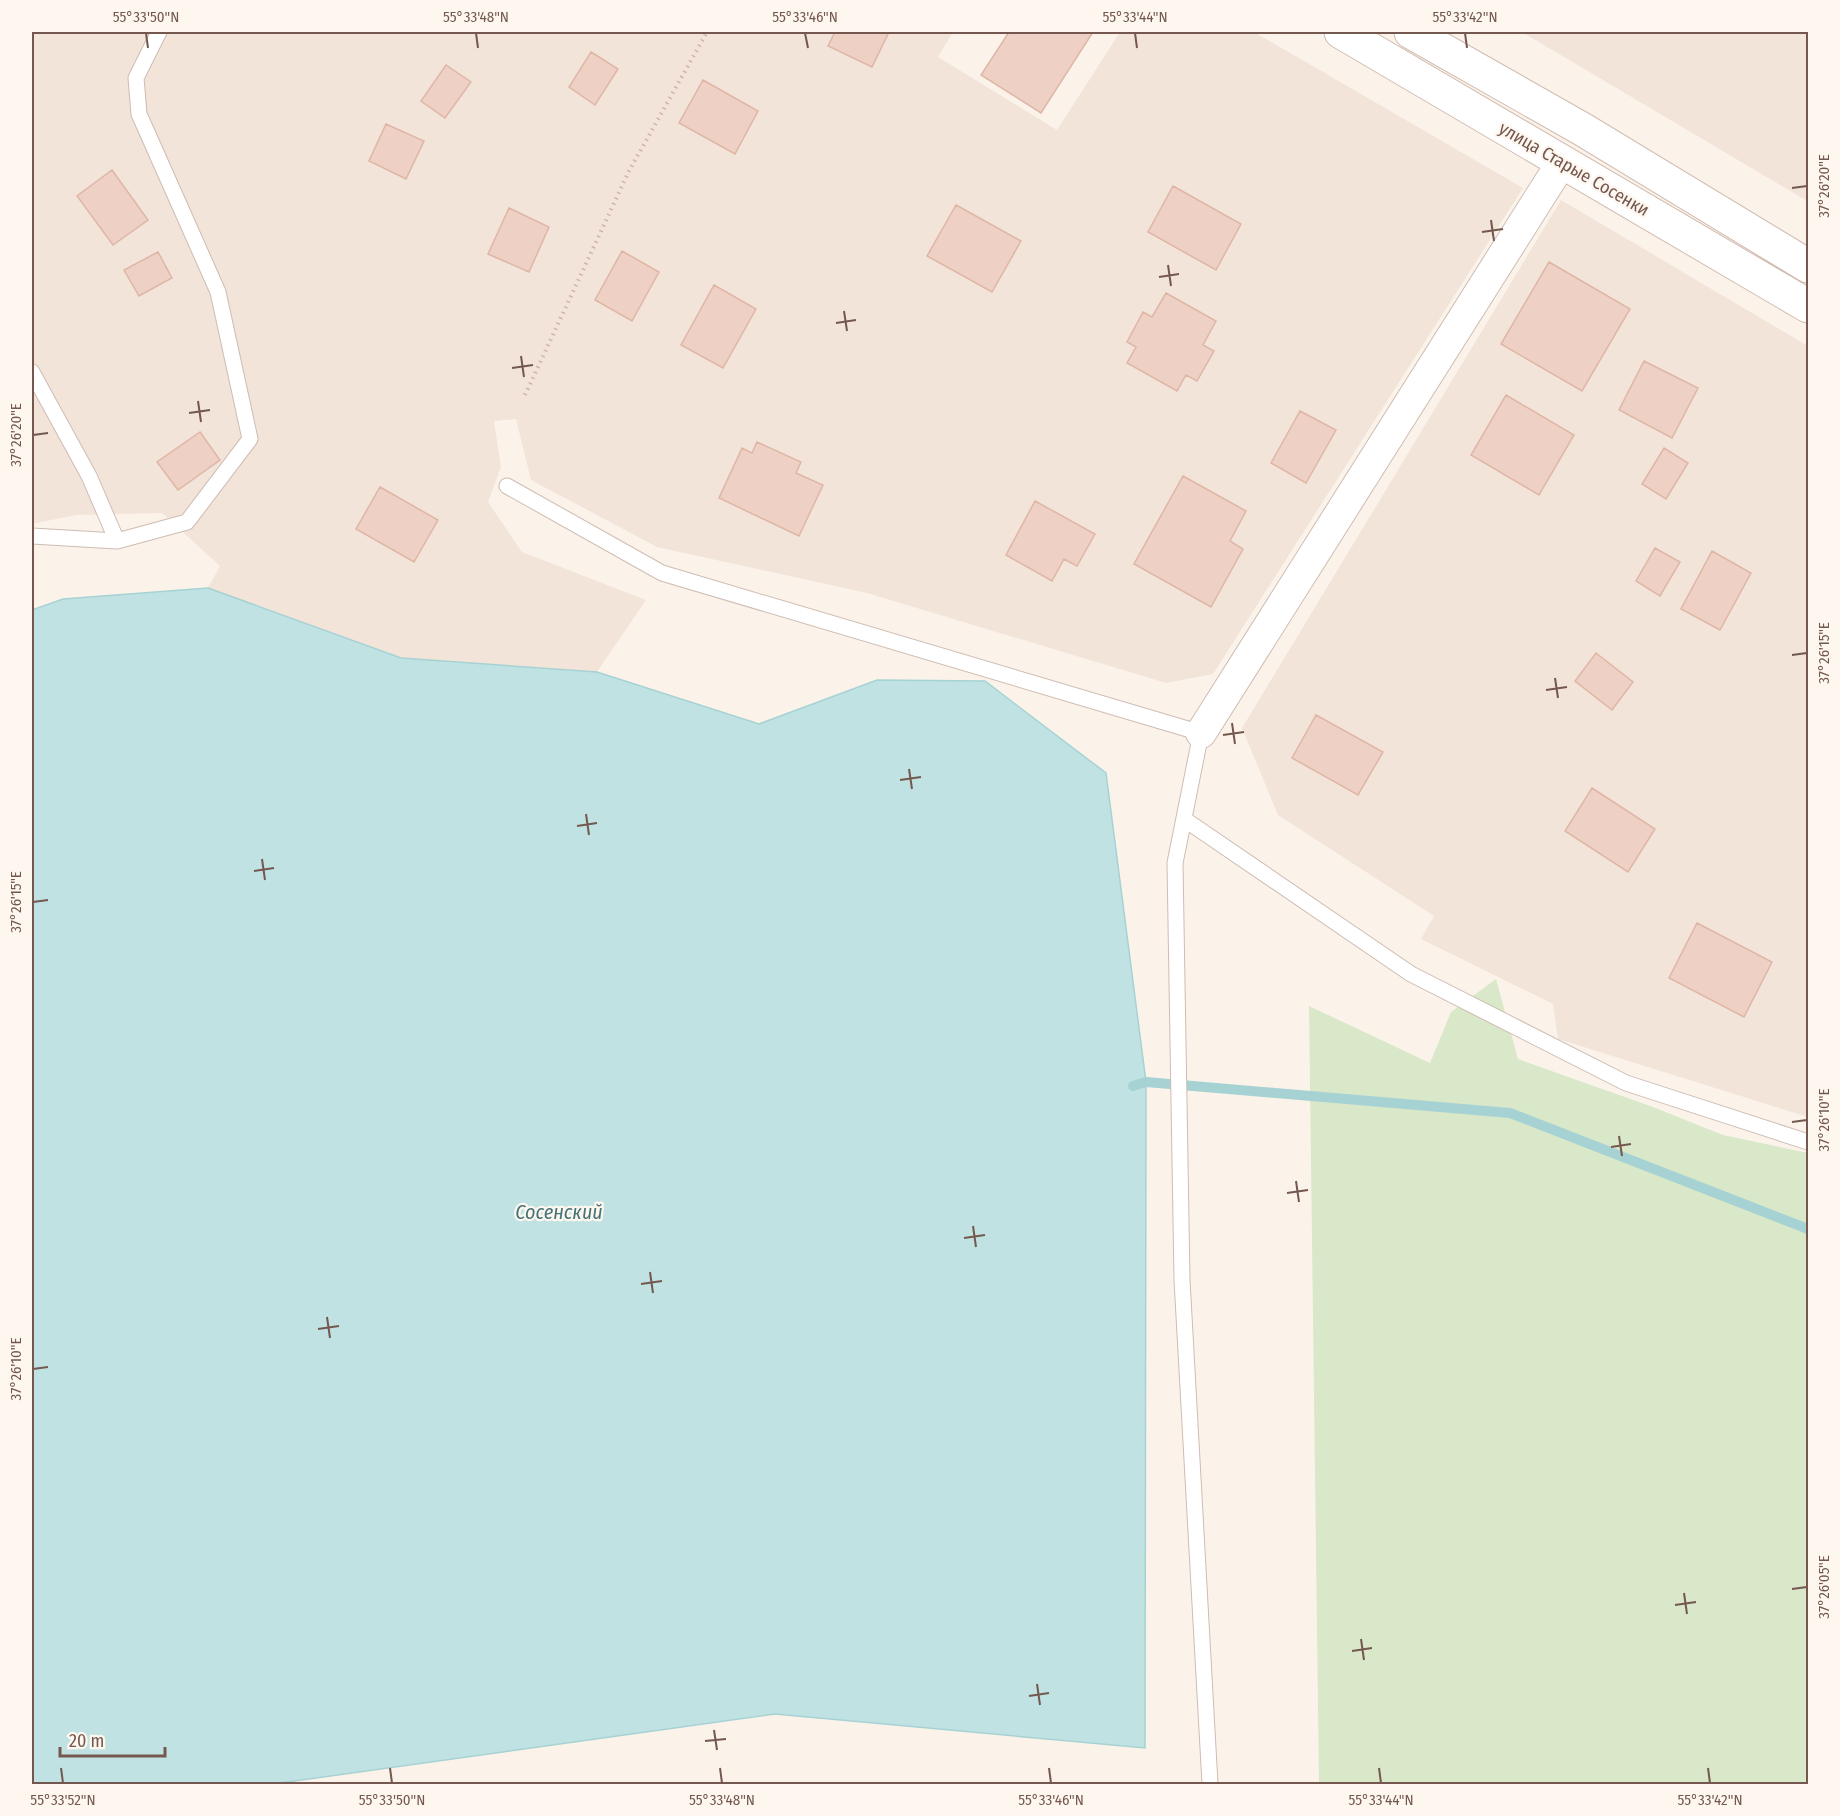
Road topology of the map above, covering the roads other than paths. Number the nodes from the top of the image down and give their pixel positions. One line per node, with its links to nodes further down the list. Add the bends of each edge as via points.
1 (159, 32): 10 (lane, via 136,78 139,114 218,292 250,439 187,522)
2 (1341, 32): 4 (main road, улица Старые Сосенки)
3 (1412, 32): 5 (main road, улица Старые Сосенки)
4 (1562, 162): 6 (main road, улица Старые Сосенки); 11 (street)
5 (1809, 266)
6 (1809, 306)
7 (32, 372): 10 (lane, via 89,476)
8 (507, 486): 11 (lane, via 662,573)
9 (32, 536): 10 (lane)
10 (117, 542)
11 (1201, 733): 12 (lane)
12 (1184, 819): 13 (lane, via 1411,974 1626,1083); 14 (lane, via 1175,863 1182,1280)
13 (1809, 1142)
14 (1210, 1785)

